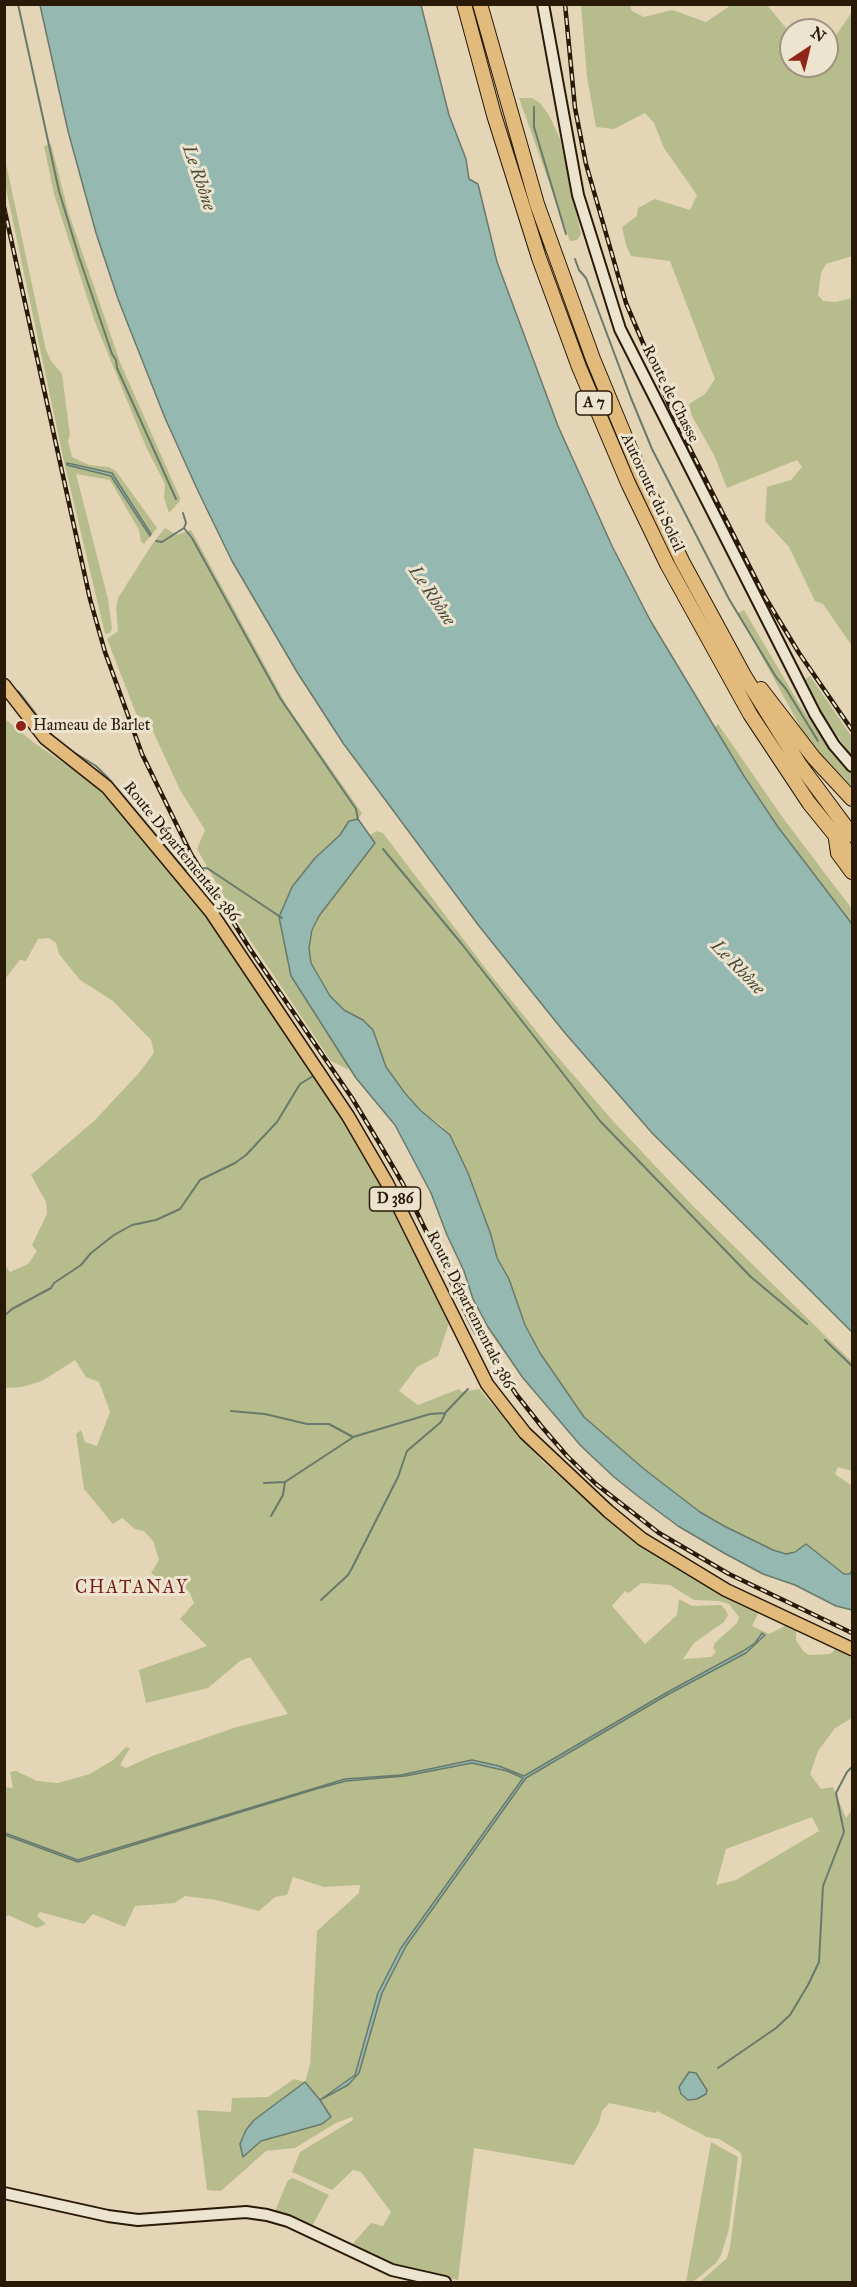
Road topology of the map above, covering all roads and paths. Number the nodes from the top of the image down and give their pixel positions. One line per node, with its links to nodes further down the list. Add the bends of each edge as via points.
1 (464, 4): 9 (highway, Autoroute du Soleil / A 7, via 539,258 628,483 730,680 788,774)
2 (480, 4): 4 (highway, Autoroute du Soleil / A 7, via 537,204 592,359 656,506)
3 (543, 4): 6 (main road, Route de Chasse, via 578,195 620,329 815,714)
4 (745, 677): 7 (highway, via 765,693 814,758); 8 (highway, Autoroute du Soleil / A 7, via 800,765)
5 (4, 685): 12 (main road, Route Départementale 386 / D 386, via 45,738 107,787 211,912 348,1116 387,1184 487,1384 525,1433 642,1539 726,1590)
6 (852, 766)
7 (852, 799)
8 (852, 834)
9 (835, 837): 10 (highway, Autoroute du Soleil / A 7); 11 (highway, via 838,853)
10 (852, 856)
11 (852, 872)
12 (852, 1648)
13 (4, 2193): 14 (main road, via 138,2220 246,2212 267,2215 392,2270)
14 (445, 2283)

